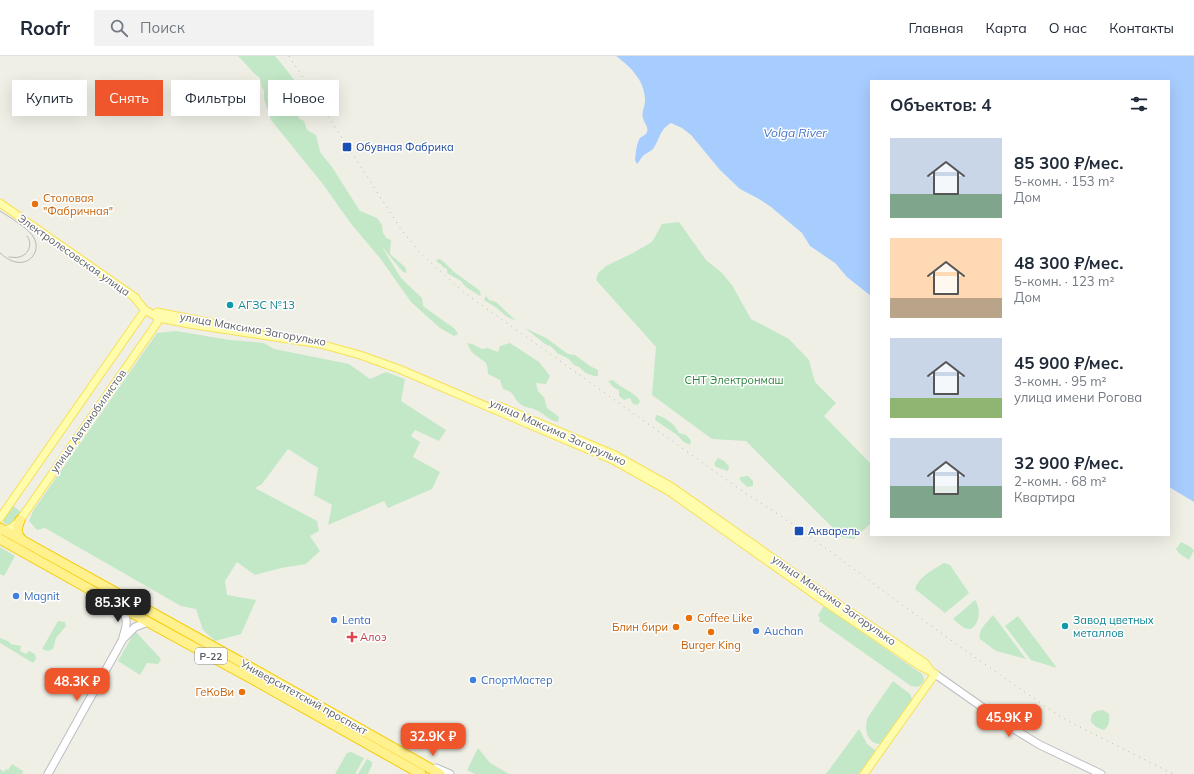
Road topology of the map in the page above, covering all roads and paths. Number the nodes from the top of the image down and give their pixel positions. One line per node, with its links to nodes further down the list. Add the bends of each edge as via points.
1 (0, 203): 2 (main road, Электролесовская улица, via 133,296)
2 (146, 308): 3 (main road); 4 (main road, улица Автомобилистов)
3 (158, 315): 5 (main road, улица Автомобилистов, via 152,331); 12 (main road, улица Максима Загорулько, via 189,324 320,344 360,355 399,369 613,460 670,492 825,602 920,666)
4 (0, 518)
5 (20, 520): 6 (main road, улица Автомобилистов, via 12,528); 8 (highway, via 16,532)
6 (1, 530): 8 (highway, Университетский проспект / Р-22)
7 (0, 539): 9 (highway, Университетский проспект / Р-22)
8 (23, 541): 13 (highway, Университетский проспект / Р-22)
9 (117, 604): 10 (highway, Университетский проспект / Р-22); 11 (main road, via 127,618)
10 (148, 622): 11 (main road, via 135,627); 15 (highway, Университетский проспект / Р-22)
11 (123, 639): 14 (main road)
12 (933, 672): 18 (main road); 19 (main road, via 1012,728)
13 (409, 757): 16 (highway, Университетский проспект / Р-22); 17 (main road)
14 (48, 774)
15 (421, 774)
16 (440, 774)
17 (450, 774)
18 (864, 774)
19 (1101, 774)

